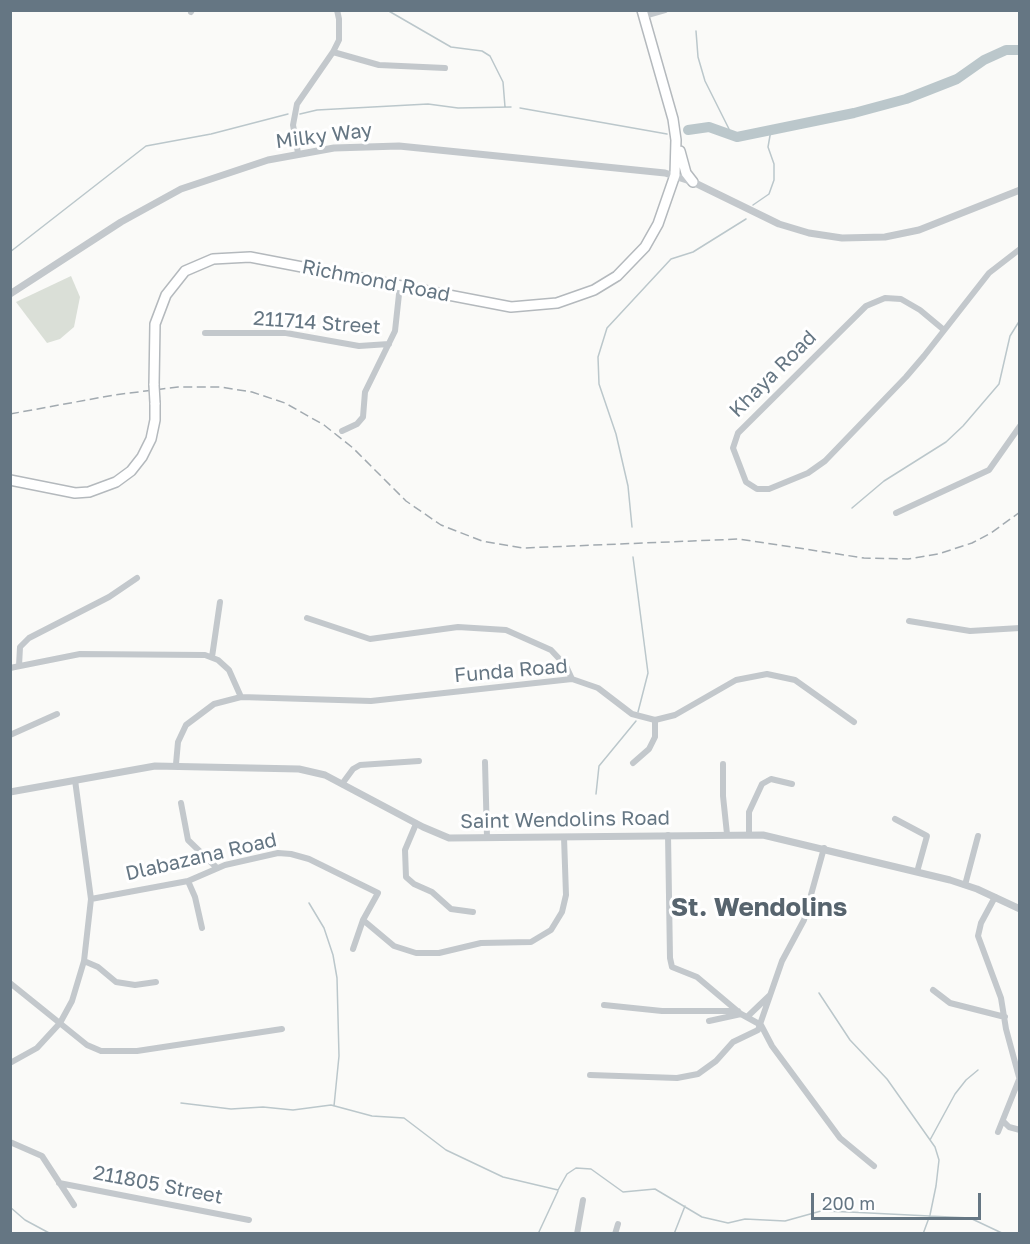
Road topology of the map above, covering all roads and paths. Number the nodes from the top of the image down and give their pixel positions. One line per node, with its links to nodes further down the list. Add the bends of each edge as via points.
1 (337, 10): 4 (street, via 340,30)
2 (665, 10): 3 (street)
3 (643, 13): 6 (highway, Richmond Road)
4 (333, 52): 5 (street, via 380,64); 7 (street, via 297,104 293,125)
5 (444, 68)
6 (676, 140): 8 (highway, Richmond Road); 9 (highway, via 686,173)
7 (298, 153): 8 (street, Milky Way, via 399,146); 13 (street, Milky Way, via 239,167 154,202)
8 (675, 175): 9 (street, Milky Way); 12 (highway, Richmond Road, via 658,224 645,247 617,276 577,297 533,307 511,307)
9 (693, 182): 10 (street, Milky Way, via 780,224 842,238 885,237 919,230)
10 (1020, 190)
11 (1020, 249): 14 (street, Khaya Road, via 989,273)
12 (400, 285): 16 (street, via 396,324); 19 (highway, Richmond Road, bridge, via 250,257 203,261 179,277 159,309 155,324 151,439 131,471 116,482 89,492 75,493)
13 (10, 294)
14 (944, 330): 14 (street, Khaya Road, via 906,377 819,466 765,490 746,482 733,448 738,433 866,306 885,297 901,299)
15 (206, 333): 16 (street, 211714 Street, via 286,333 360,346)
16 (389, 344): 18 (street, via 365,392 363,417)
17 (1020, 426): 20 (street, via 989,470)
18 (342, 431)
19 (10, 480)
20 (900, 511)
21 (136, 578): 27 (street, via 109,597 29,638 20,647)
22 (220, 602): 26 (street)
23 (307, 618): 29 (street, via 370,639 458,627 506,630 551,650)
24 (909, 621): 25 (street, via 970,631)
25 (1020, 628)
26 (212, 657): 27 (street, via 80,654); 30 (street, via 229,670)
27 (19, 666): 28 (street)
28 (10, 668)
29 (572, 679): 30 (street, Funda Road, via 380,701); 32 (street, Funda Road, via 597,688 632,714)
30 (241, 697): 38 (street, Funda Road, via 222,700 186,725 178,741)
31 (57, 714): 34 (street)
32 (655, 720): 33 (street, via 675,715 736,680 767,674 795,680); 37 (street, via 655,737 649,749)
33 (854, 722)
34 (10, 735)
35 (419, 761): 41 (street, via 360,765 352,769)
36 (485, 762): 52 (street)
37 (633, 763)
38 (176, 764): 40 (street, Saint Wendolins Road); 41 (street, Saint Wendolins Road, via 299,769 314,771)
39 (723, 764): 47 (street)
40 (75, 780): 43 (street, Saint Wendolins Road); 59 (street)
41 (342, 784): 46 (street, Saint Wendolins Road)
42 (792, 784): 48 (street, via 771,779 762,784 749,812)
43 (10, 792)
44 (181, 803): 54 (street, via 188,840)
45 (895, 819): 55 (street, via 927,836)
46 (416, 824): 52 (street, Saint Wendolins Road, via 449,837); 61 (street, via 405,850 406,877 451,909)
47 (727, 834): 48 (street, Saint Wendolins Road); 49 (street, Saint Wendolins Road)
48 (749, 834): 53 (street, Saint Wendolins Road)
49 (668, 835): 51 (street, Saint Wendolins Road); 71 (street, via 671,964 697,977)
50 (978, 836): 57 (street)
51 (564, 837): 52 (street, Saint Wendolins Road); 62 (street, via 566,901 562,912 550,930 525,943 463,946 439,953 402,950)
52 (487, 838)
53 (824, 848): 55 (street, Saint Wendolins Road); 69 (street, via 807,911)
54 (217, 868): 56 (street, Dlabazana Road); 62 (street, Dlabazana Road, via 278,853 309,859 378,893)
55 (916, 872): 57 (street, Saint Wendolins Road)
56 (188, 881): 59 (street, Dlabazana Road); 63 (street)
57 (965, 885): 58 (street, Saint Wendolins Road)
58 (994, 897): 60 (street, Saint Wendolins Road); 72 (street, via 978,936)
59 (91, 899): 65 (street)
60 (1020, 909)
61 (473, 912)
62 (363, 920): 64 (street)
63 (202, 928)
64 (353, 949)
65 (84, 961): 66 (street, via 116,982); 74 (street, via 72,1001)
66 (156, 982)
67 (10, 983): 74 (street)
68 (933, 990): 72 (street, via 950,1003)
69 (770, 995): 71 (street); 75 (street)
70 (604, 1005): 71 (street)
71 (742, 1014): 73 (street); 75 (street)
72 (1005, 1017): 79 (street)
73 (709, 1021)
74 (60, 1023): 76 (street, via 93,1048 122,1053); 77 (street, via 37,1048)
75 (761, 1025): 78 (street, via 733,1042 698,1074 677,1078); 84 (street, via 772,1046 840,1138)
76 (282, 1029)
77 (10, 1063)
78 (590, 1075)
79 (1019, 1077): 80 (street)
80 (1003, 1121): 81 (street); 82 (street)
81 (1020, 1130)
82 (998, 1132)
83 (10, 1142): 85 (street, via 38,1152)
84 (874, 1166)
85 (59, 1183): 87 (street); 88 (street, 211805 Street)
86 (583, 1200): 90 (street)
87 (74, 1205)
88 (249, 1220)
89 (618, 1224): 91 (street)
90 (577, 1233)
91 (615, 1233)

